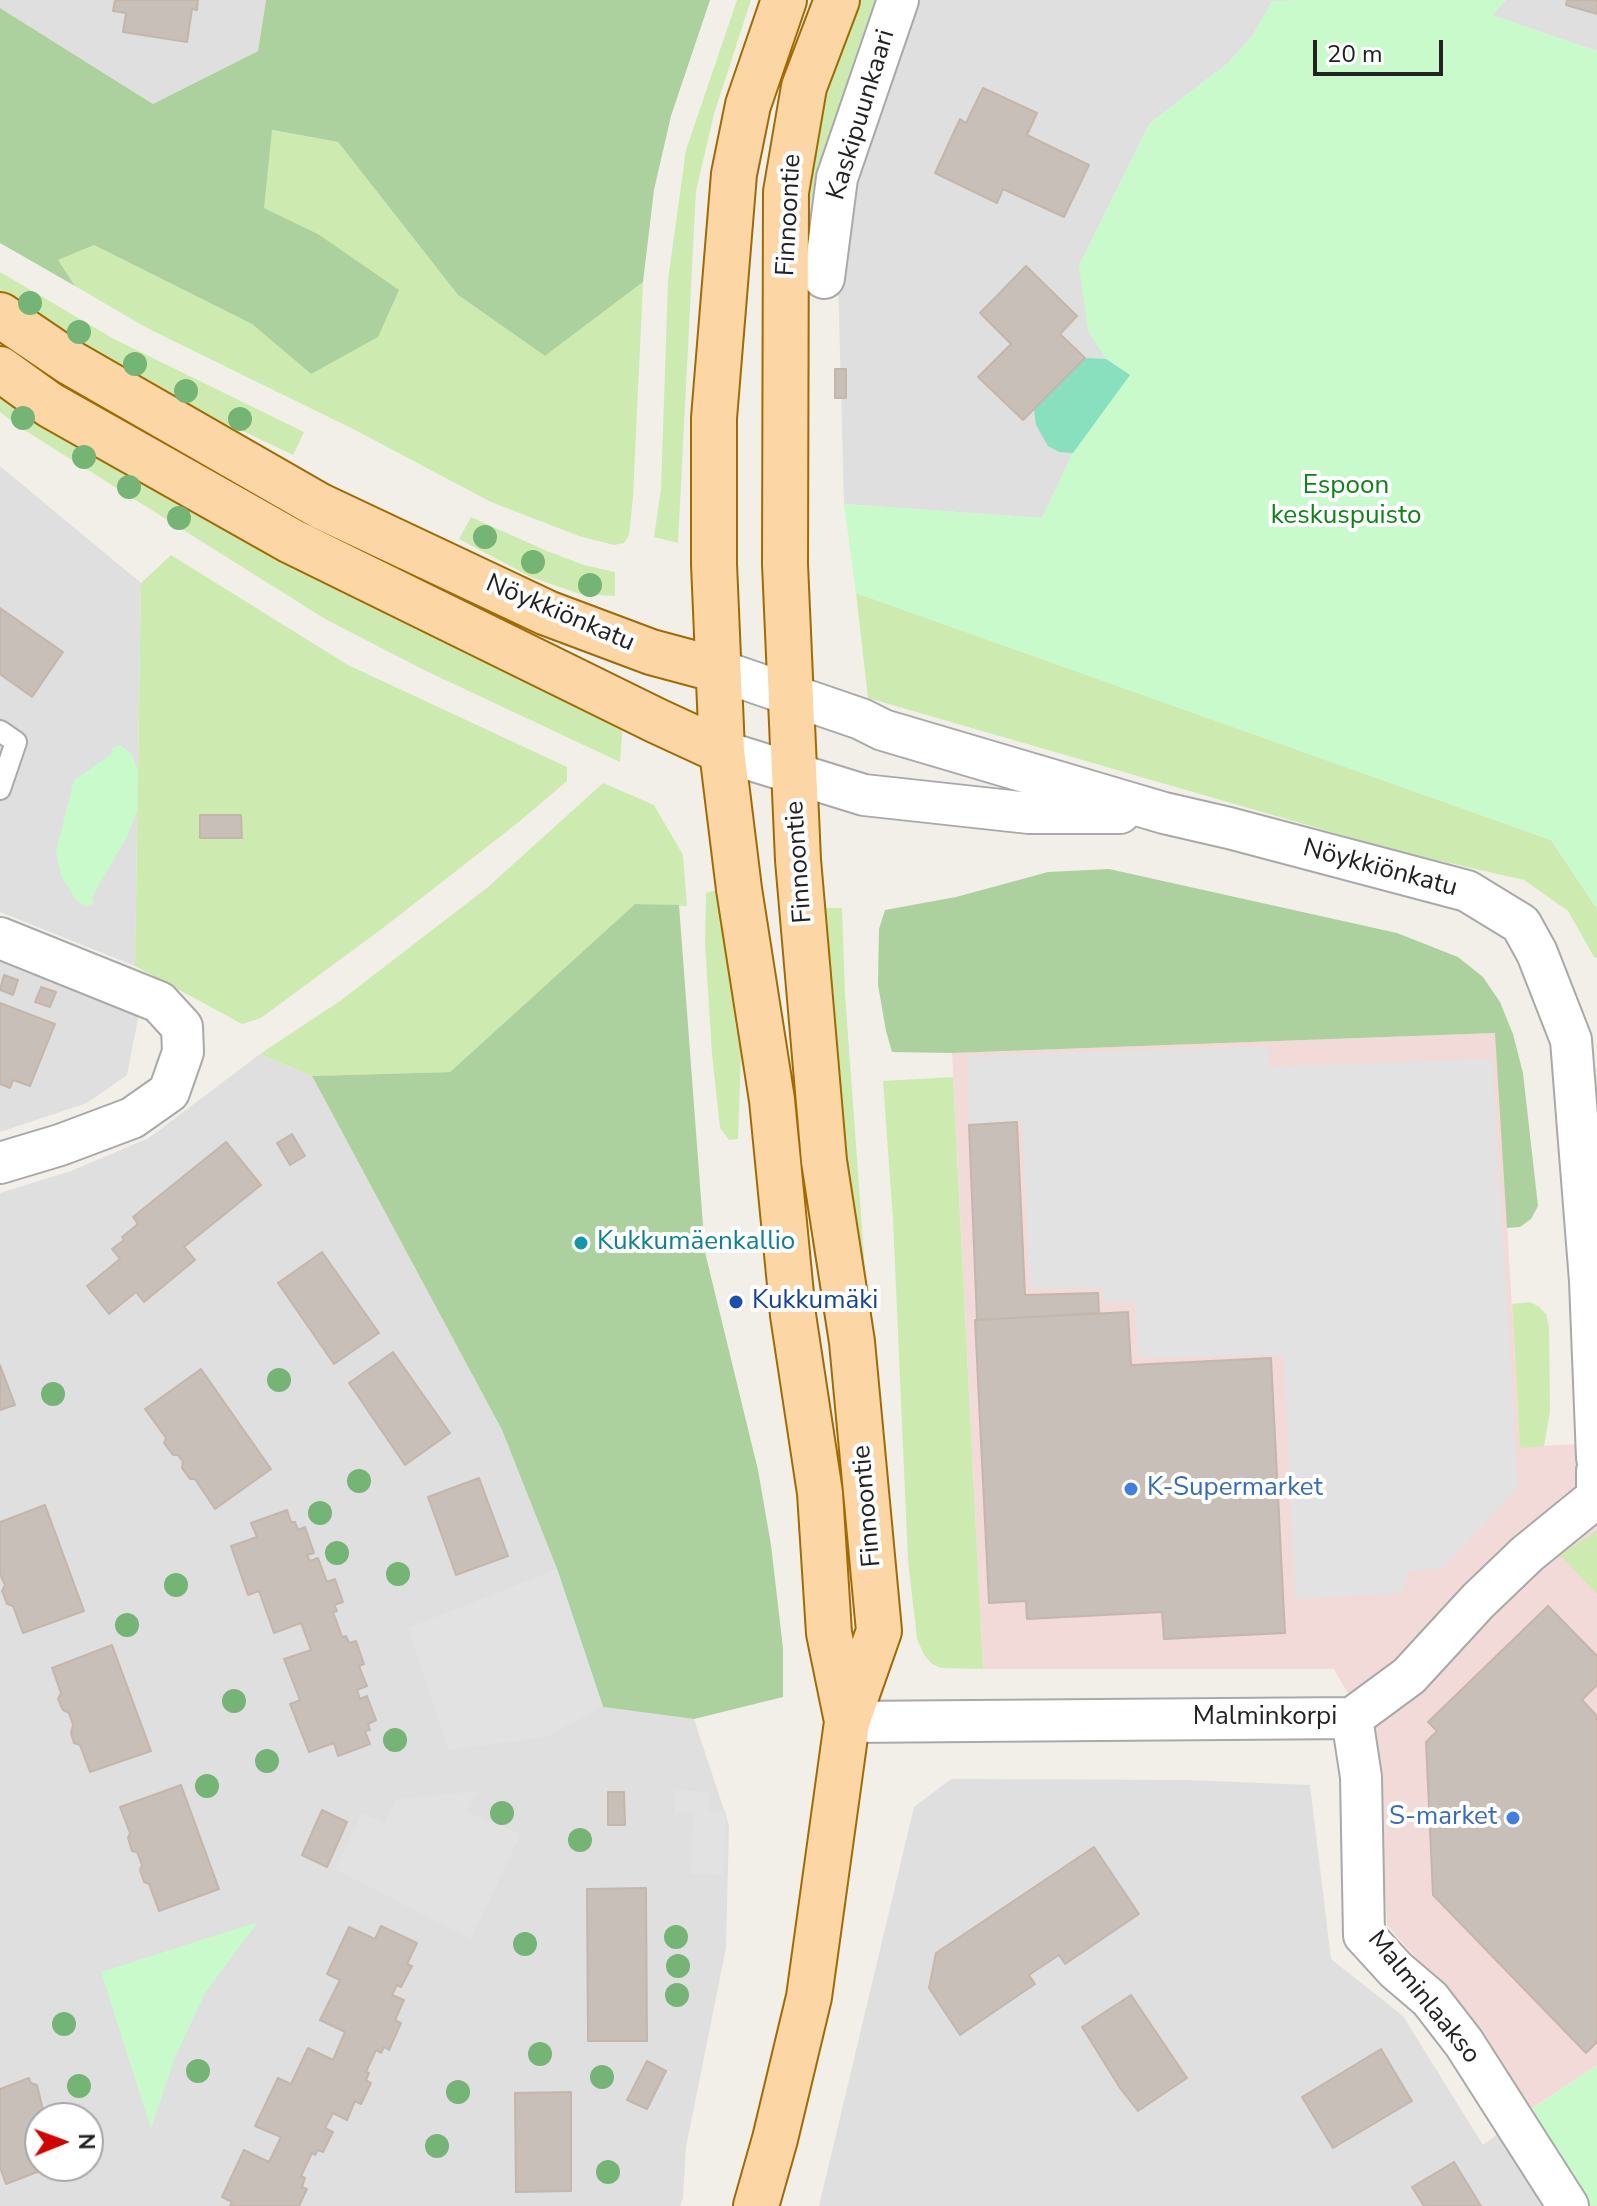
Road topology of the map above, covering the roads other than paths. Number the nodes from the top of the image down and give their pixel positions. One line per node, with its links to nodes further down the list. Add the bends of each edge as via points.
1 (784, 0): 7 (main road, Finnoontie, via 748,105 734,174 724,274 714,418)
2 (837, 0): 8 (main road, Finnoontie, via 804,87 786,192 785,564)
3 (898, 0): 4 (street, Kaskipuunkaari, via 837,178)
4 (824, 278)
5 (0, 315): 7 (main road, Nöykkiönkatu, via 71,363 320,506 547,613 651,652)
6 (0, 369): 10 (main road, Nöykkiönkatu, via 50,405 291,541)
7 (718, 670): 8 (street, Nöykkiönkatu); 10 (main road, Finnoontie)
8 (791, 695): 11 (main road, Finnoontie); 13 (street, Nöykkiönkatu, via 883,730)
9 (0, 731): 12 (lane, via 16,742)
10 (722, 751): 11 (street, Nöykkiönkatu); 20 (main road, Finnoontie, via 820,1493 829,1633)
11 (794, 773): 13 (street, Nöykkiönkatu, via 864,795 981,808); 20 (main road, Finnoontie, via 824,1161 852,1342 879,1631)
12 (0, 789)
13 (1164, 813): 16 (street, Nöykkiönkatu, via 1467,891 1521,924 1571,1040 1590,1281)
14 (0, 938): 15 (street, via 159,1002 182,1027 183,1052 169,1092 132,1118)
15 (0, 1163)
16 (1597, 1458)
17 (1597, 1471): 18 (street)
18 (1597, 1497): 19 (street, Malminkorpi, via 1527,1554 1409,1676)
19 (1352, 1718): 20 (street, Malminkorpi); 22 (street, Malminlaakso, via 1361,1777 1364,1935 1430,1999 1464,2043)
20 (847, 1722): 21 (main road, Finnoontie, via 809,1997)
21 (756, 2206)
22 (1568, 2206)

